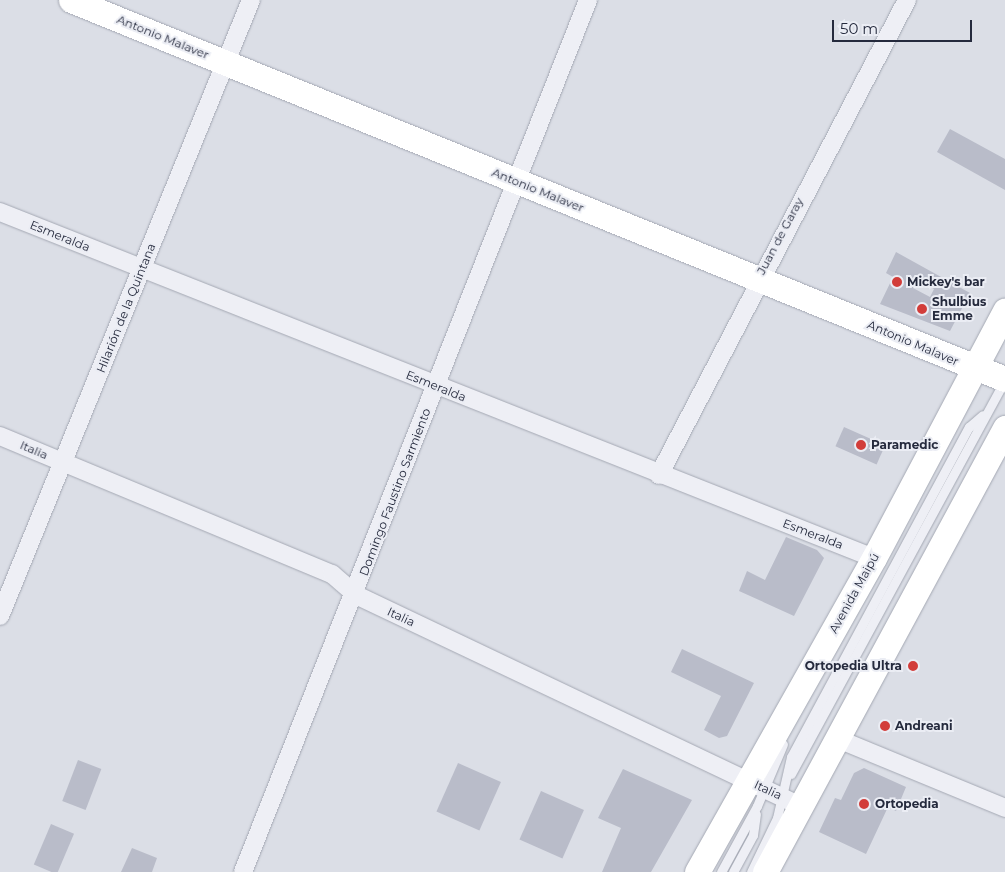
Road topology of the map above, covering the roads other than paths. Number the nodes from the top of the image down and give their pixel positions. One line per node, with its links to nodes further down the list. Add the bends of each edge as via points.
1 (71, 0): 5 (main road, Antonio Malaver)
2 (251, 0): 5 (street, Hilarión de la Quintana)
3 (588, 0): 6 (street, Domingo Faustino Sarmiento)
4 (906, 0): 9 (street, Juan de Garay)
5 (226, 63): 6 (main road, Antonio Malaver); 8 (street, Hilarión de la Quintana)
6 (515, 181): 9 (main road, Antonio Malaver); 13 (street, Domingo Faustino Sarmiento)
7 (0, 212): 8 (street, Esmeralda)
8 (142, 268): 13 (street, Esmeralda); 17 (street, Hilarión de la Quintana)
9 (758, 277): 11 (main road, Antonio Malaver); 18 (street, Juan de Garay)
10 (1005, 311): 11 (main road, Avenida Maipú)
11 (974, 368): 12 (main road, Antonio Malaver); 24 (main road, Avenida Maipú)
12 (1005, 379): 14 (lane)
13 (436, 386): 18 (street, Esmeralda); 25 (street, Domingo Faustino Sarmiento)
14 (983, 415): 19 (lane, via 969,427); 20 (lane)
15 (1005, 428): 32 (main road)
16 (0, 436): 17 (street, Italia)
17 (64, 463): 25 (street, Italia, via 332,574); 26 (street, Hilarión de la Quintana)
18 (659, 475): 24 (street, Esmeralda)
19 (924, 508): 21 (lane); 22 (lane)
20 (935, 514): 21 (lane); 23 (lane)
21 (917, 533): 22 (lane); 23 (lane)
22 (901, 551): 27 (lane)
23 (911, 557): 28 (lane)
24 (874, 558): 34 (main road, Avenida Maipú)
25 (356, 595): 34 (street, Italia); 38 (street, Domingo Faustino Sarmiento)
26 (0, 616)
27 (855, 636): 29 (lane); 30 (lane)
28 (865, 641): 29 (lane); 31 (lane)
29 (850, 658): 30 (lane); 31 (lane)
30 (837, 670): 33 (lane, via 791,758)
31 (846, 675): 33 (lane)
32 (838, 739): 35 (main road); 37 (street)
33 (789, 778): 35 (lane)
34 (756, 784): 35 (street, Italia); 36 (lane); 39 (main road, Avenida Maipú)
35 (792, 801): 42 (lane); 43 (main road)
36 (757, 806): 40 (lane); 41 (lane, via 752,835)
37 (1005, 808)
38 (243, 872)
39 (697, 872)
40 (721, 872)
41 (732, 872)
42 (751, 872)
43 (764, 872)

